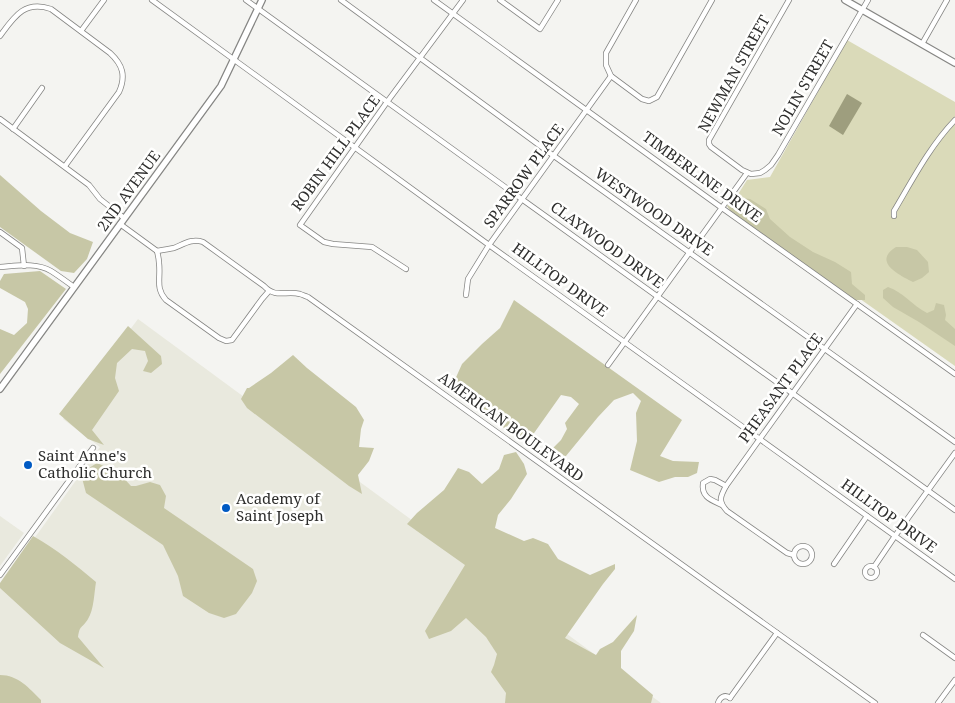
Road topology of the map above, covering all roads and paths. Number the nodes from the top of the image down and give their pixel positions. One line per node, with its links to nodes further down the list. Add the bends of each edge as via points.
1 (104, 0): 19 (street)
2 (152, 0): 23 (street, HILLTOP DRIVE)
3 (246, 0): 16 (street, CLAYWOOD DRIVE)
4 (262, 0): 16 (street, 2ND AVENUE)
5 (341, 0): 22 (street, WESTWOOD DRIVE)
6 (434, 0): 18 (street, TIMBERLINE DRIVE)
7 (463, 0): 18 (street, ROBIN HILL PLACE)
8 (500, 0): 9 (street, via 540,30)
9 (558, 0)
10 (636, 0): 25 (street, via 606,55)
11 (712, 0): 25 (street, via 657,97 644,100)
12 (789, 0): 35 (street, NEWMAN STREET, via 709,140 711,147)
13 (845, 0): 17 (street)
14 (868, 0): 17 (street, NOLIN STREET)
15 (947, 0): 21 (street)
16 (258, 8): 23 (street, 2ND AVENUE); 27 (street, CLAYWOOD DRIVE)
17 (862, 10): 21 (street); 35 (street, NOLIN STREET, via 771,165 757,174)
18 (453, 13): 22 (street, ROBIN HILL PLACE); 28 (street, TIMBERLINE DRIVE)
19 (81, 31): 20 (street, via 51,9 34,5 16,14); 34 (street, via 115,58 123,73 123,83)
20 (0, 36)
21 (922, 44): 24 (street)
22 (420, 58): 27 (street, ROBIN HILL PLACE); 33 (street, WESTWOOD DRIVE)
23 (234, 60): 32 (street, HILLTOP DRIVE); 39 (street, 2ND AVENUE, via 221,86)
24 (955, 63)
25 (611, 76): 28 (street, SPARROW PLACE)
26 (42, 88): 31 (street)
27 (387, 102): 32 (street, ROBIN HILL PLACE); 36 (street, CLAYWOOD DRIVE)
28 (587, 110): 33 (street, SPARROW PLACE); 37 (street, TIMBERLINE DRIVE)
29 (0, 119): 31 (street)
30 (955, 120): 38 (street, via 920,166 894,210)
31 (13, 129): 34 (street)
32 (355, 148): 41 (street, HILLTOP DRIVE); 46 (street, ROBIN HILL PLACE, via 300,225 324,242 372,247)
33 (554, 156): 36 (street, SPARROW PLACE); 43 (street, WESTWOOD DRIVE)
34 (65, 166): 39 (street, via 89,185)
35 (747, 173): 37 (street)
36 (523, 200): 41 (street, SPARROW PLACE); 50 (street, CLAYWOOD DRIVE)
37 (722, 208): 43 (street); 51 (street, TIMBERLINE DRIVE)
38 (894, 216)
39 (122, 221): 42 (street); 47 (street, 2ND AVENUE)
40 (0, 232): 44 (street, via 22,248)
41 (489, 245): 49 (street, SPARROW PLACE, via 468,278); 52 (street, HILLTOP DRIVE)
42 (157, 251): 48 (street, via 198,240); 48 (street, via 161,295 226,341 232,340)
43 (689, 252): 50 (street); 53 (street, WESTWOOD DRIVE)
44 (24, 266): 45 (street); 47 (street, via 46,268)
45 (0, 267)
46 (406, 269)
47 (74, 287): 56 (street, 2ND AVENUE)
48 (269, 291): 73 (street, AMERICAN BOULEVARD, via 300,294 308,298)
49 (466, 295)
50 (657, 297): 52 (street); 57 (street, CLAYWOOD DRIVE)
51 (857, 304): 53 (street, PHEASANT PLACE); 55 (street, TIMBERLINE DRIVE)
52 (625, 342): 54 (street); 58 (street, HILLTOP DRIVE)
53 (825, 349): 57 (street, PHEASANT PLACE); 59 (street, WESTWOOD DRIVE)
54 (608, 365)
55 (955, 374)
56 (1, 386)
57 (793, 394): 58 (street, PHEASANT PLACE); 63 (street, CLAYWOOD DRIVE)
58 (760, 439): 62 (street, PHEASANT PLACE); 66 (street, HILLTOP DRIVE)
59 (955, 442)
60 (93, 448): 71 (street)
61 (955, 452): 63 (street)
62 (726, 486): 64 (street, via 721,497); 64 (street, via 710,479 703,483 704,494)
63 (928, 490): 65 (street, CLAYWOOD DRIVE); 67 (street)
64 (722, 505): 68 (street)
65 (955, 510)
66 (867, 516): 67 (street, HILLTOP DRIVE); 69 (street)
67 (895, 536): 70 (street); 72 (street, HILLTOP DRIVE)
68 (794, 555): 68 (street, via 799,564 812,558 810,549 805,546 796,550)
69 (834, 564)
70 (874, 567)
71 (0, 575)
72 (955, 579)
73 (777, 633): 77 (street); 79 (street, AMERICAN BOULEVARD)
74 (923, 635): 75 (street)
75 (955, 658)
76 (955, 680): 80 (street)
77 (732, 700): 78 (street, via 723,696)
78 (718, 703)
79 (875, 703)
80 (938, 703)

